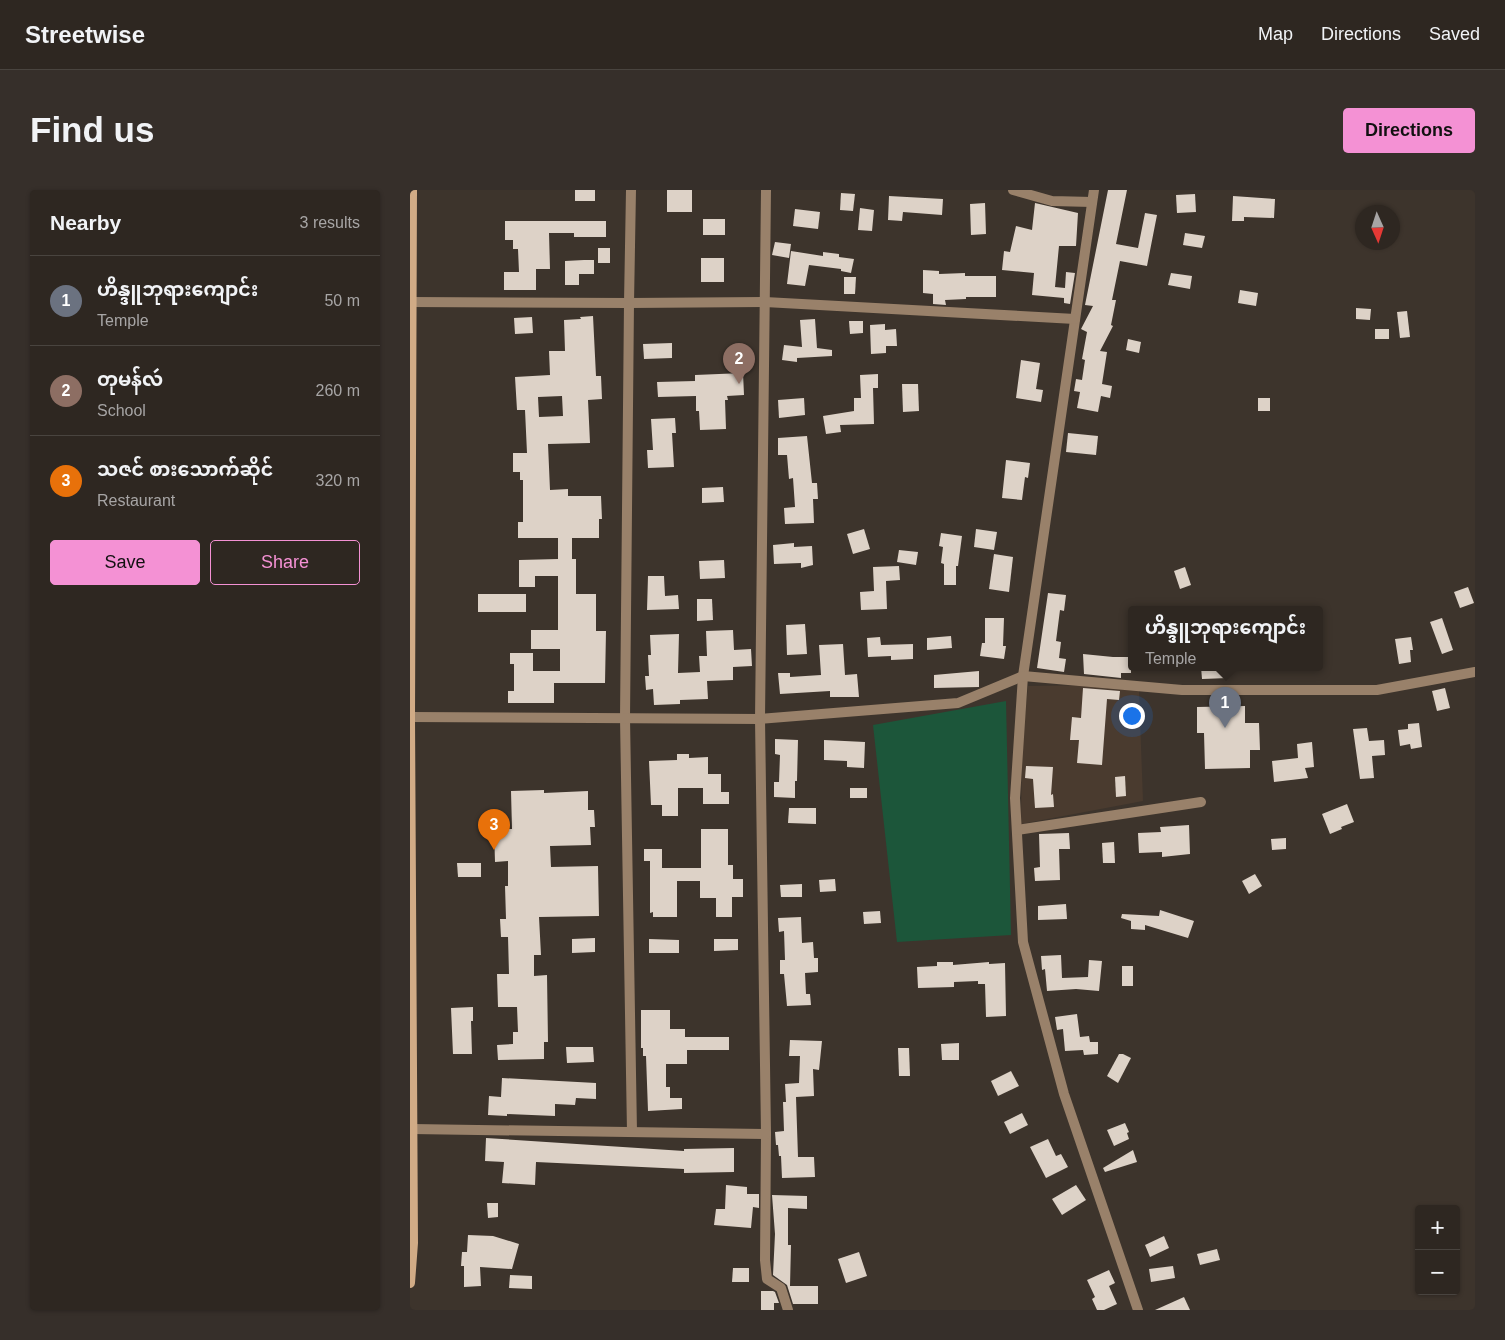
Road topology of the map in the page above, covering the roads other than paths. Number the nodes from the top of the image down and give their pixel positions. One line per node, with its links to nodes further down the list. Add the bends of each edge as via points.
1 (412, 190): 7 (main road)
2 (631, 190): 9 (street)
3 (766, 190): 8 (street)
4 (1013, 190): 6 (street, via 1052,201)
5 (1094, 190): 6 (street)
6 (1092, 202): 10 (street)
7 (410, 302): 9 (street); 13 (main road)
8 (765, 302): 9 (street); 10 (street); 15 (street)
9 (628, 303): 14 (street)
10 (1075, 319): 12 (street)
11 (1475, 672): 12 (street, via 1377,690 1182,690)
12 (1023, 676): 15 (street, via 958,703); 17 (street, via 1015,798)
13 (410, 717): 14 (street); 18 (main road)
14 (625, 718): 15 (street); 19 (street)
15 (760, 719): 20 (street)
16 (1201, 802): 17 (street)
17 (1017, 830): 23 (street, via 1023,942 1064,1094)
18 (411, 1129): 19 (street); 21 (main road, via 413,1243)
19 (632, 1132): 20 (street)
20 (766, 1134): 22 (street, via 766,1279 781,1288)
21 (410, 1283)
22 (788, 1310)
23 (1138, 1310)

